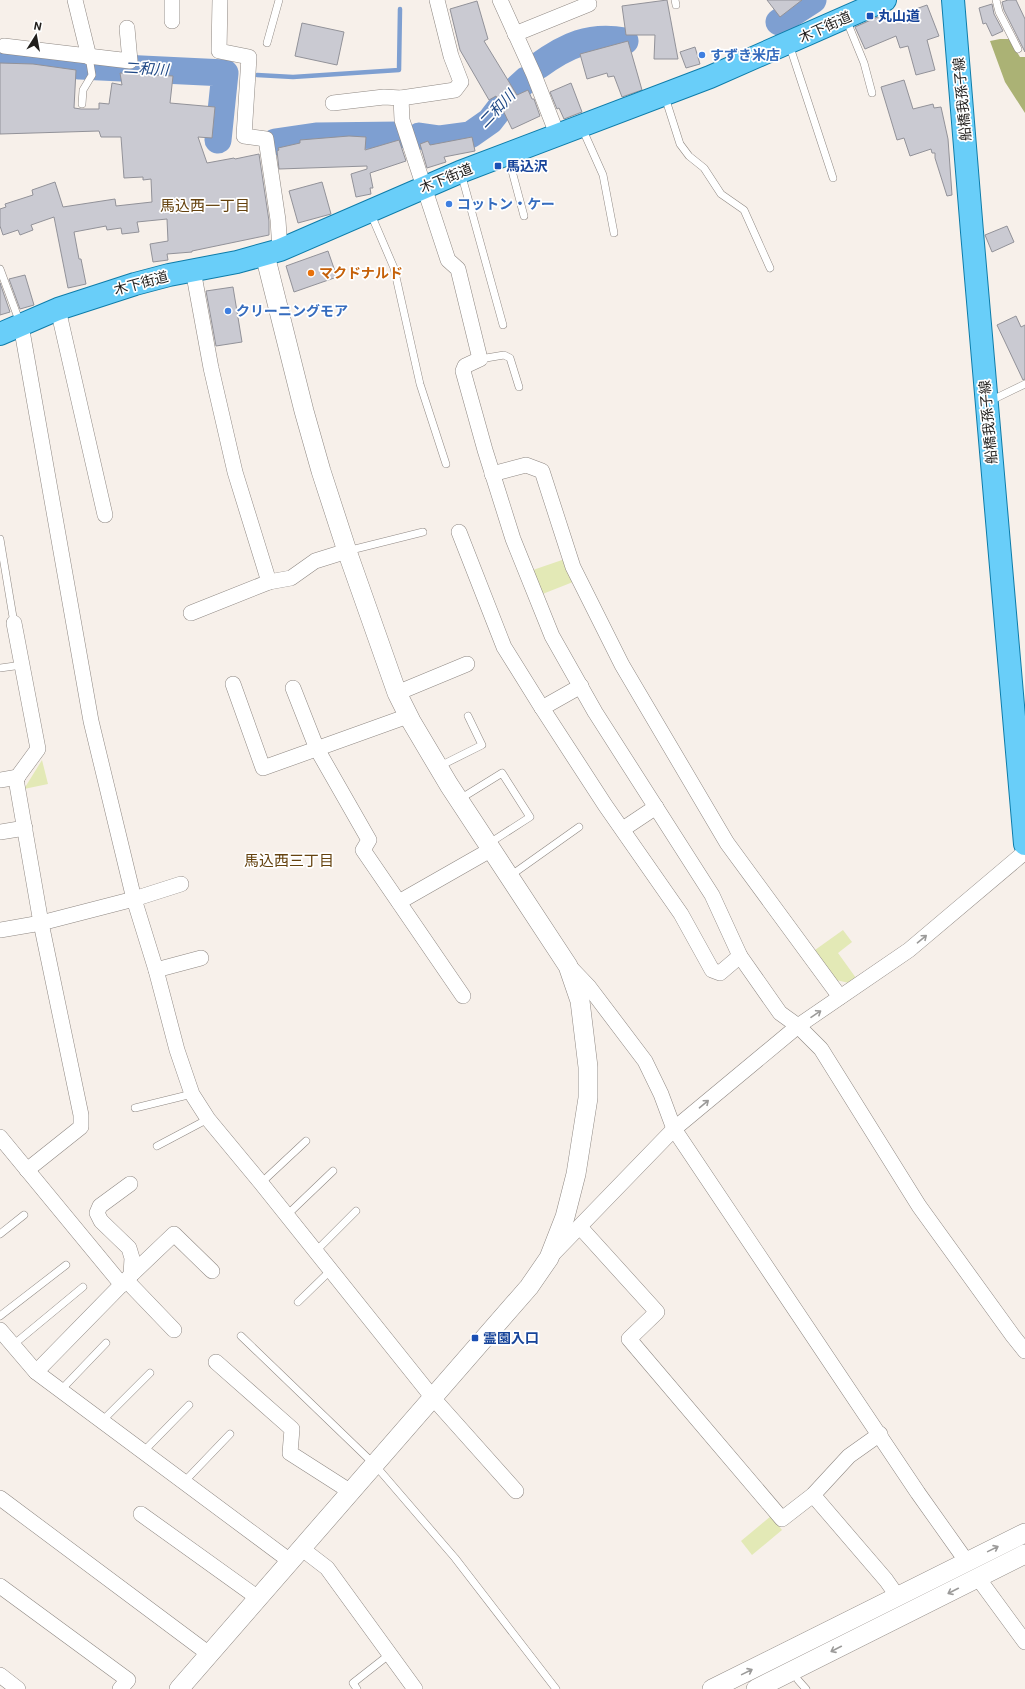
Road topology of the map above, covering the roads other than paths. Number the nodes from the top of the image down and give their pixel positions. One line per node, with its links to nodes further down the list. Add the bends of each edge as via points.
1 (75, 0): 19 (street)
2 (172, 0): 12 (street)
3 (220, 0): 34 (street, via 219,51 249,57 244,136 266,139 278,220)
4 (279, 0): 15 (lane)
5 (437, 0): 22 (street, via 451,56 461,82 455,90)
6 (500, 0): 14 (street)
7 (885, 0): 11 (main road, 木下街道)
8 (953, 0): 45 (main road, 船橋我孫子線)
9 (996, 0): 18 (lane, via 999,12)
10 (589, 4): 14 (street)
11 (846, 18): 16 (main road, 木下街道); 20 (lane, via 864,63)
12 (172, 21)
13 (127, 28): 19 (street, via 130,61)
14 (515, 34): 26 (street)
15 (267, 43)
16 (789, 43): 21 (main road, 木下街道); 29 (lane)
17 (4, 46): 19 (street)
18 (1018, 49)
19 (89, 57): 24 (lane, via 92,75 83,90)
20 (872, 93)
21 (665, 95): 25 (main road, 木下街道); 35 (lane, via 680,144 689,156 704,168 721,194 744,210)
22 (401, 98): 23 (street, via 384,97); 30 (street, via 402,120)
23 (333, 103)
24 (82, 104)
25 (582, 125): 26 (main road, 木下街道); 33 (lane, via 603,175)
26 (557, 134): 27 (main road, 木下街道)
27 (507, 154): 28 (main road, 木下街道); 32 (lane)
28 (460, 172): 30 (main road, 木下街道); 40 (lane)
29 (833, 178)
30 (424, 187): 31 (main road, 木下街道); 42 (street, via 448,260 458,269)
31 (369, 210): 34 (main road, 木下街道); 46 (lane, via 394,268 420,384)
32 (524, 216)
33 (614, 233)
34 (273, 253): 37 (main road, 木下街道); 52 (street, via 304,411)
35 (770, 268)
36 (0, 269): 39 (lane)
37 (193, 270): 38 (main road, 木下街道, via 135,284); 53 (street, via 211,368 235,472)
38 (58, 309): 39 (main road, 木下街道); 48 (street)
39 (21, 325): 41 (main road, 木下街道); 81 (street, via 91,721)
40 (503, 325)
41 (0, 334)
42 (480, 359): 44 (lane, via 504,355 510,358); 47 (street, via 465,366 463,371)
43 (1025, 384): 45 (lane)
44 (519, 387)
45 (987, 403): 76 (main road, 船橋我孫子線)
46 (446, 464)
47 (492, 474): 60 (street, via 513,539 552,636); 90 (street, via 526,465 542,471 573,567 622,665 727,843)
48 (105, 515)
49 (423, 532): 52 (lane)
50 (459, 532): 63 (street, via 504,647)
51 (0, 539): 55 (lane)
52 (347, 551): 53 (street, via 315,561 291,578); 62 (street)
53 (269, 582): 54 (street)
54 (191, 613)
55 (14, 624): 57 (street)
56 (467, 664): 62 (street)
57 (22, 665): 58 (lane); 68 (street, via 38,749)
58 (0, 668)
59 (233, 684): 66 (street, via 263,768)
60 (581, 686): 63 (street); 71 (street)
61 (293, 688): 66 (street)
62 (397, 693): 64 (street)
63 (542, 708): 74 (street)
64 (408, 716): 66 (street); 67 (street)
65 (468, 716): 67 (lane, via 482,745)
66 (317, 749): 82 (street, via 369,840 363,850)
67 (438, 767): 70 (street)
68 (18, 777): 69 (street); 72 (street, via 16,779)
69 (0, 780)
70 (459, 800): 77 (street); 77 (lane, via 502,773 530,817)
71 (656, 806): 74 (street); 85 (street, via 712,895)
72 (25, 828): 75 (street); 83 (street)
73 (579, 828): 79 (lane)
74 (622, 829): 85 (street, via 681,914 712,970 720,973)
75 (0, 832)
76 (1025, 844)
77 (490, 847): 79 (street); 82 (street)
78 (1025, 852): 90 (street, one-way to 78, via 909,950)
79 (510, 876): 87 (street)
80 (181, 884): 81 (street)
81 (134, 900): 83 (street); 88 (street)
82 (399, 902): 89 (street)
83 (41, 923): 84 (street); 99 (street, via 81,1115 81,1127)
84 (0, 930)
85 (740, 956): 91 (street, via 780,1012)
86 (201, 958): 88 (street)
87 (568, 966): 95 (street, via 589,987 645,1061); 109 (street, via 580,1001 585,1032 588,1098 576,1174 565,1217)
88 (156, 970): 92 (street, via 177,1050)
89 (463, 996)
90 (840, 997): 91 (street, one-way to 90)
91 (798, 1026): 95 (street, one-way to 91); 122 (street, via 820,1049 919,1206)
92 (192, 1094): 93 (lane); 94 (street)
93 (135, 1108)
94 (208, 1119): 98 (lane); 101 (street)
95 (674, 1129): 106 (street); 131 (street)
96 (0, 1138): 99 (street)
97 (306, 1141): 101 (lane)
98 (157, 1146)
99 (27, 1170): 113 (street)
100 (333, 1171): 105 (lane)
101 (261, 1183): 105 (street)
102 (130, 1184): 113 (street, via 100,1206 97,1213 101,1222 129,1248 132,1258)
103 (356, 1211): 108 (lane)
104 (24, 1215): 107 (lane)
105 (287, 1215): 108 (street)
106 (580, 1227): 109 (street); 137 (street, via 656,1312 629,1339 782,1519)
107 (0, 1234)
108 (316, 1251): 111 (street)
109 (549, 1258): 127 (street, via 529,1287)
110 (66, 1265): 116 (lane)
111 (331, 1270): 115 (lane); 127 (street)
112 (212, 1271): 113 (street, via 174,1234)
113 (126, 1280): 118 (street); 124 (street)
114 (83, 1287): 121 (lane)
115 (298, 1302)
116 (0, 1316)
117 (0, 1330): 121 (street)
118 (174, 1330)
119 (241, 1336): 133 (lane)
120 (106, 1343): 126 (lane)
121 (13, 1345): 124 (street)
122 (1025, 1351)
123 (216, 1362): 136 (street, via 292,1429 290,1453)
124 (36, 1372): 126 (street)
125 (150, 1373): 129 (lane)
126 (60, 1391): 129 (street)
127 (434, 1398): 133 (street); 135 (street)
128 (189, 1405): 132 (lane)
129 (102, 1421): 132 (street)
130 (230, 1434): 134 (lane)
131 (880, 1434): 137 (street, via 850,1456); 143 (street, via 918,1494)
132 (143, 1452): 134 (street)
133 (375, 1465): 136 (street); 158 (lane, via 455,1558)
134 (184, 1482): 141 (street)
135 (516, 1491)
136 (350, 1492): 141 (street)
137 (813, 1495): 146 (street)
138 (0, 1498): 149 (street)
139 (141, 1514): 147 (street)
140 (1025, 1533): 143 (street, one-way to 140)
141 (296, 1554): 147 (street); 150 (street, via 327,1568)
142 (1025, 1554): 144 (street)
143 (967, 1562): 146 (street)
144 (978, 1578): 148 (street); 160 (street, one-way to 160)
145 (0, 1586): 154 (street, via 128,1680)
146 (898, 1597): 159 (street, one-way to 146)
147 (258, 1598): 149 (street)
148 (1025, 1642)
149 (210, 1654): 155 (street)
150 (390, 1654): 156 (lane, via 353,1683); 157 (street)
151 (0, 1675): 153 (street)
152 (798, 1680): 161 (lane)
153 (18, 1689)
154 (120, 1689)
155 (179, 1689)
156 (357, 1689)
157 (415, 1689)
158 (556, 1689)
159 (712, 1689)
160 (756, 1689)
161 (806, 1689)

